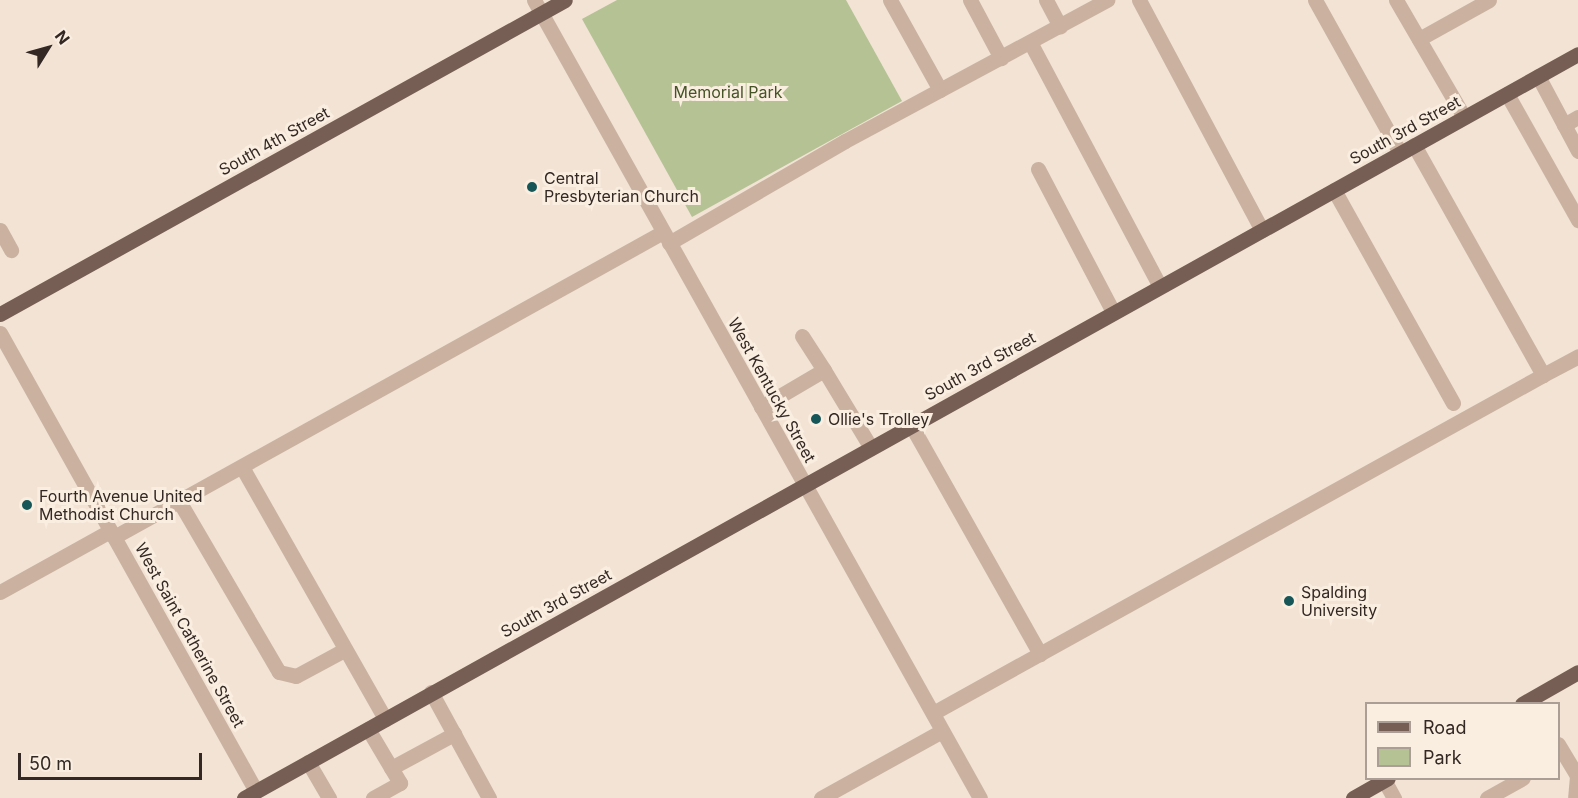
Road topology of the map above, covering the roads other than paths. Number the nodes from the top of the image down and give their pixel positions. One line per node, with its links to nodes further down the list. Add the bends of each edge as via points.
1 (565, 0): 10 (main road, South 4th Street)
2 (890, 0): 17 (street)
3 (970, 0): 15 (street)
4 (1046, 0): 11 (street)
5 (1107, 0): 11 (street)
6 (1139, 0): 28 (street)
7 (1315, 0): 24 (street)
8 (1396, 0): 12 (street)
9 (1489, 0): 12 (street)
10 (537, 7): 29 (street, West Kentucky Street); 32 (main road, South 4th Street)
11 (1060, 26): 13 (street)
12 (1419, 39): 19 (street)
13 (1030, 42): 15 (street); 30 (street)
14 (1578, 54): 16 (main road, South 3rd Street)
15 (1001, 58): 17 (street)
16 (1538, 76): 18 (main road, South 3rd Street); 21 (street)
17 (940, 90): 29 (street)
18 (1506, 94): 19 (main road, South 3rd Street); 27 (street)
19 (1464, 117): 22 (main road, South 3rd Street)
20 (1578, 117): 21 (street)
21 (1564, 125): 23 (street)
22 (1414, 145): 24 (main road, South 3rd Street); 37 (street)
23 (1578, 151)
24 (1400, 153): 26 (main road, South 3rd Street)
25 (1038, 170): 31 (street)
26 (1334, 190): 28 (main road, South 3rd Street); 38 (street)
27 (1578, 220)
28 (1262, 230): 30 (main road, South 3rd Street)
29 (666, 237): 39 (street, West Kentucky Street); 42 (street)
30 (1160, 286): 31 (main road, South 3rd Street)
31 (1113, 312): 40 (main road, South 3rd Street)
32 (0, 314)
33 (0, 333): 45 (street, West Saint Catherine Street)
34 (802, 336): 36 (street)
35 (1578, 356): 37 (street)
36 (824, 370): 39 (street); 41 (street)
37 (1543, 375): 48 (street)
38 (1453, 403)
39 (761, 407): 43 (street, West Kentucky Street)
40 (911, 425): 41 (main road, South 3rd Street); 48 (street)
41 (871, 448): 43 (main road, South 3rd Street)
42 (242, 467): 44 (street); 47 (street)
43 (805, 485): 50 (main road, South 3rd Street); 52 (street, West Kentucky Street)
44 (179, 501): 45 (street); 47 (street, via 279,672 296,676)
45 (112, 534): 46 (street); 63 (street, West Saint Catherine Street)
46 (0, 592)
47 (344, 650): 53 (street)
48 (1040, 654): 52 (street)
49 (1578, 672): 51 (main road)
50 (431, 692): 53 (main road, South 3rd Street); 56 (street)
51 (1530, 702)
52 (933, 713): 55 (street, West Kentucky Street)
53 (385, 719): 54 (main road, South 3rd Street)
54 (368, 729): 58 (main road, South 3rd Street); 59 (street)
55 (942, 731): 67 (street); 68 (street, West Kentucky Street)
56 (454, 734): 59 (street); 66 (street)
57 (1560, 747): 72 (street, via 1577,776)
58 (308, 762): 63 (main road, South 3rd Street); 64 (street)
59 (391, 768): 65 (street, via 400,783)
60 (1384, 780): 69 (main road)
61 (1386, 780): 70 (street)
62 (1519, 780): 71 (street)
63 (254, 796)
64 (329, 798)
65 (373, 798)
66 (489, 798)
67 (821, 798)
68 (980, 798)
69 (1353, 798)
70 (1394, 798)
71 (1487, 798)
72 (1575, 798)

